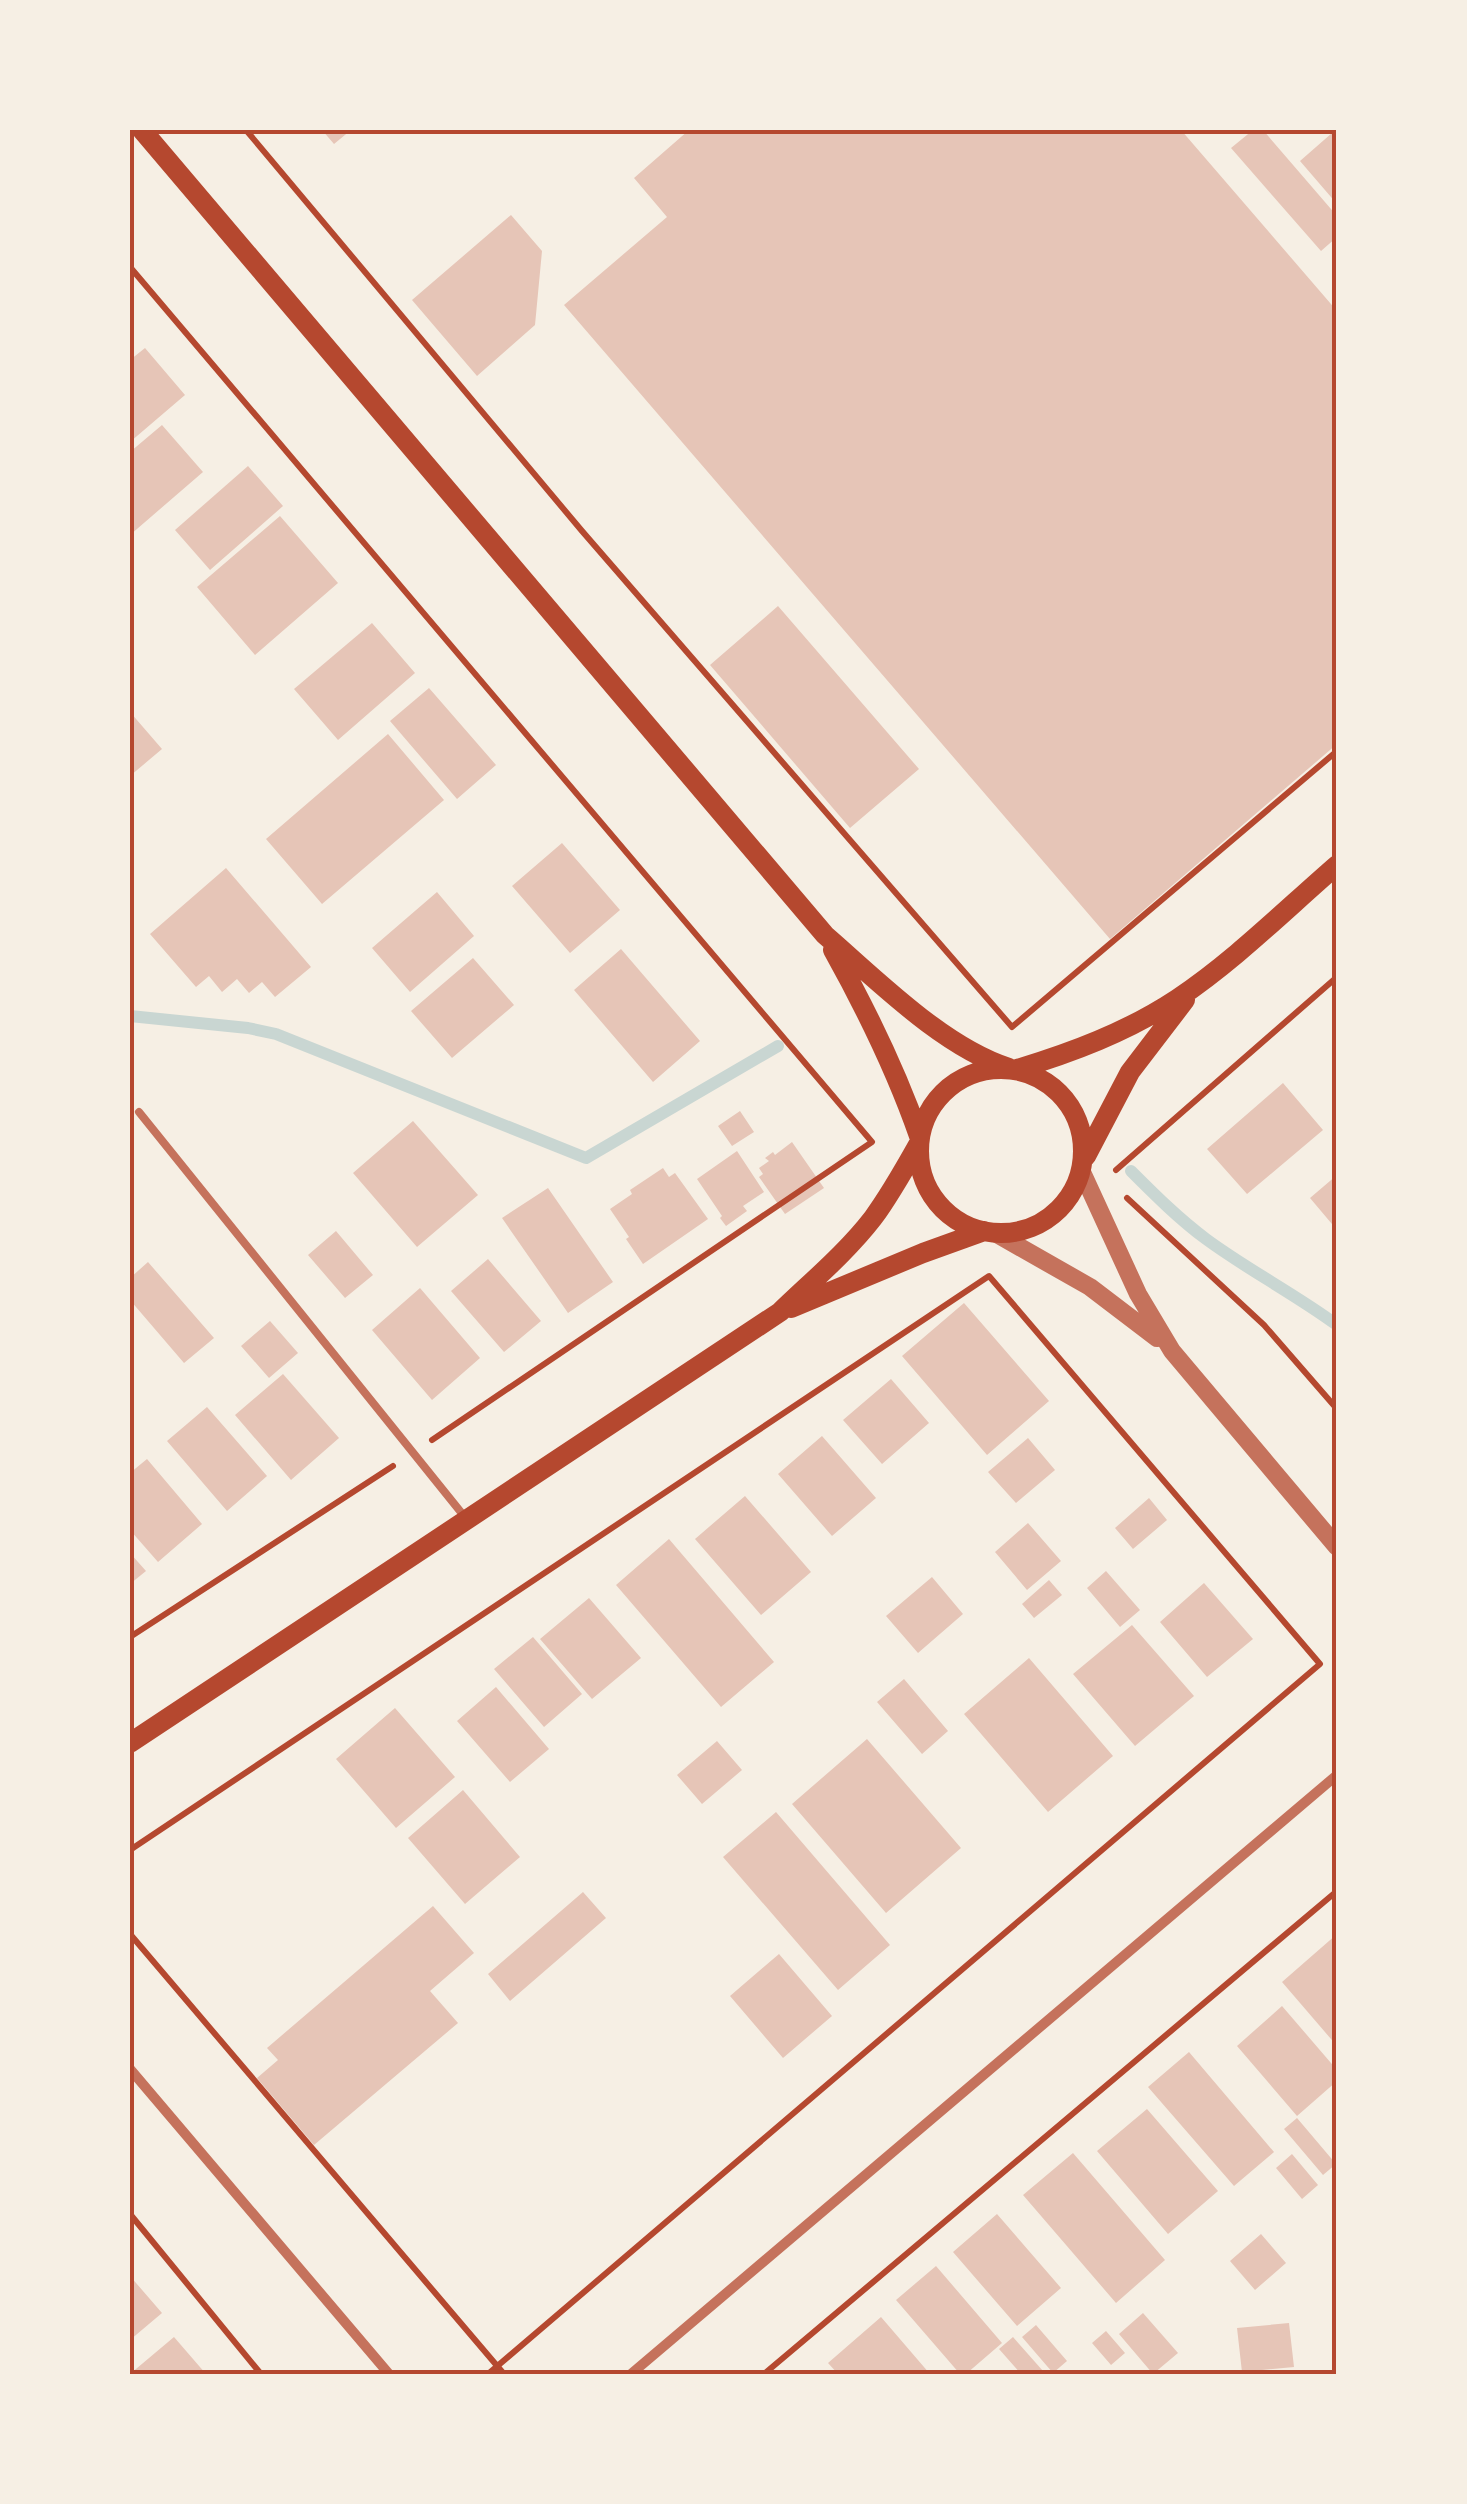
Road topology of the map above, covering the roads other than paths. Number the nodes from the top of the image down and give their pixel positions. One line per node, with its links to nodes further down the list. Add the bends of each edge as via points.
1 (142, 130): 3 (main road)
2 (1337, 865): 4 (main road)
3 (824, 935): 5 (main road, via 948,1036); 7 (main road, via 896,1073)
4 (1199, 983): 5 (main road, via 1130,1026); 8 (main road, via 1130,1072)
5 (1011, 1069): 7 (main road, via 970,1074 948,1086 925,1117); 8 (main road, via 1045,1081 1064,1098 1082,1132)
6 (139, 1112): 12 (lane)
7 (919, 1142): 9 (main road, via 934,1199 955,1219); 10 (main road, via 873,1218)
8 (1082, 1167): 9 (main road, via 1070,1197 1050,1218 1024,1230); 11 (street, via 1138,1294)
9 (990, 1232): 10 (main road); 11 (street, via 1108,1299)
10 (780, 1312): 12 (main road)
11 (1172, 1352): 13 (street)
12 (466, 1520): 14 (main road)
13 (1337, 1547)
14 (130, 1743)
15 (1337, 1774): 18 (street)
16 (130, 2069): 17 (street)
17 (388, 2374)
18 (630, 2374)

